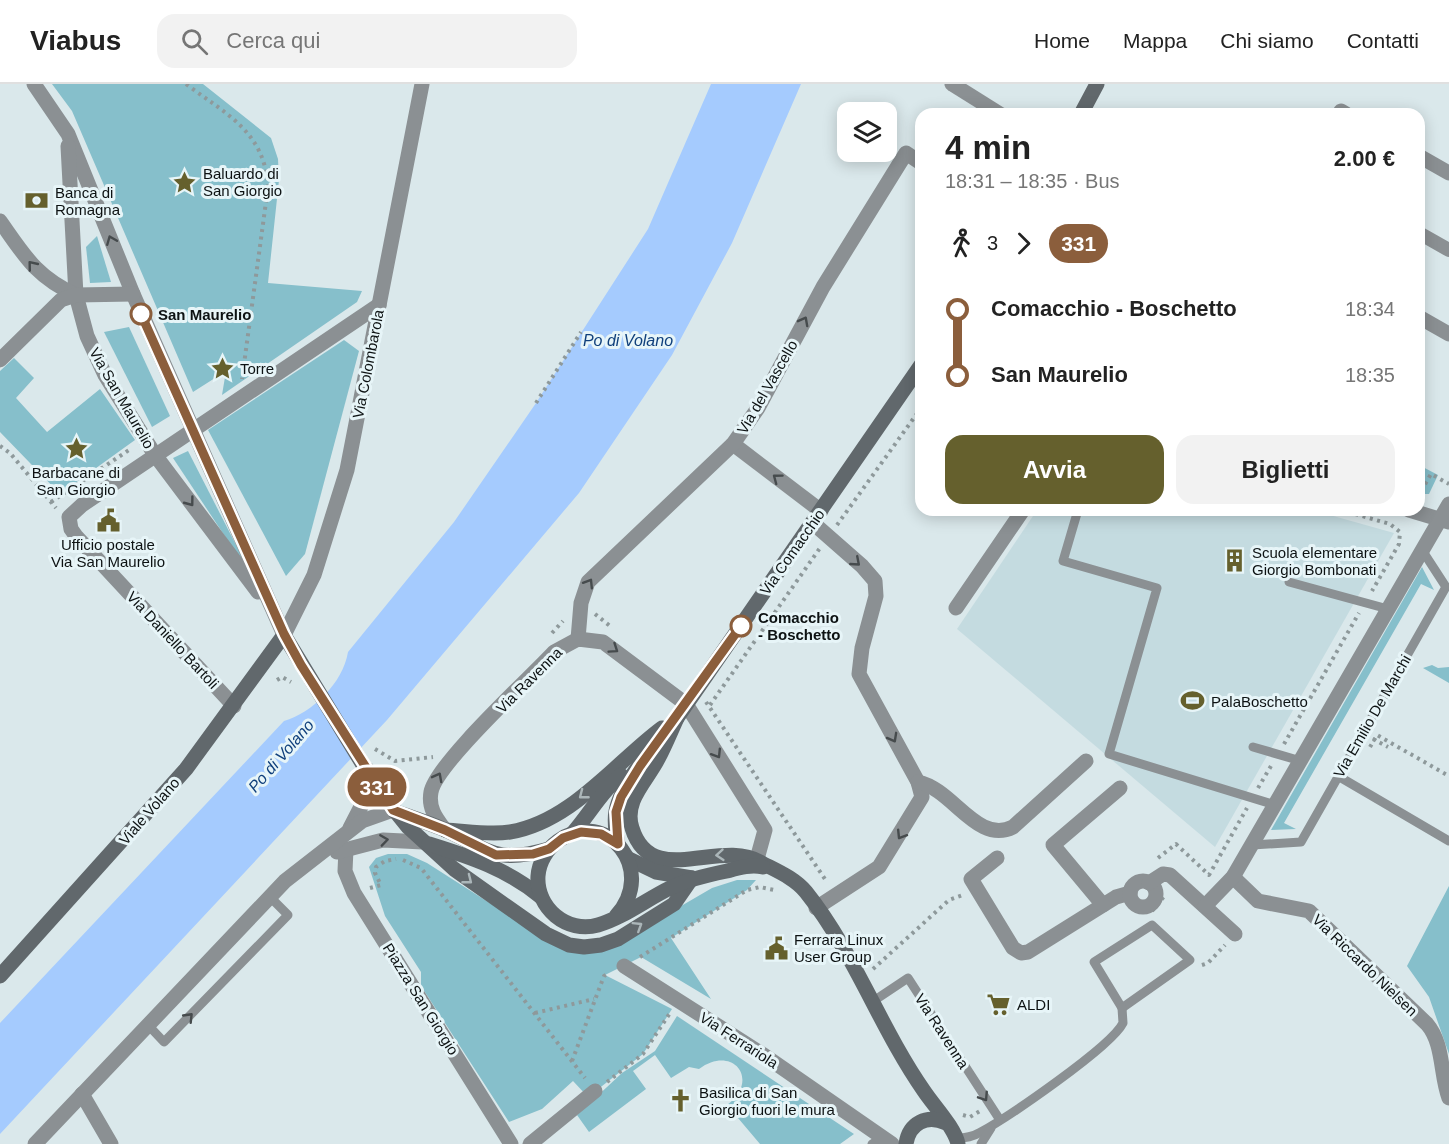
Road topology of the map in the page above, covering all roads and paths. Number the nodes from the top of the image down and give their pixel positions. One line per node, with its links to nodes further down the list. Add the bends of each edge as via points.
1 (34, 84): 8 (street, Via San Maurelio)
2 (186, 84): 23 (path, via 247,131 261,151 267,172)
3 (422, 84): 17 (street, Via Colombarola)
4 (952, 84): 6 (street)
5 (1097, 84): 7 (main road)
6 (990, 108)
7 (1084, 108)
8 (68, 134): 15 (street, Via San Maurelio, one-way to 8); 16 (street, Via San Maurelio)
9 (915, 159): 27 (street, Via del Vascello, one-way to 9, via 758,408 822,287 906,153)
10 (1425, 159): 11 (street)
11 (1449, 173)
12 (0, 221): 16 (street, one-way to 12, via 38,273)
13 (1425, 236): 14 (street)
14 (1449, 250)
15 (133, 294): 16 (street); 26 (street, Via San Maurelio)
16 (76, 295): 21 (street, via 55,305); 29 (street, Via San Maurelio, via 80,318 96,354)
17 (379, 305): 23 (street); 49 (street, Via Colombarola, via 340,495 310,583)
18 (1425, 320): 20 (street)
19 (581, 332): 24 (path)
20 (1449, 334)
21 (0, 360)
22 (915, 374): 37 (main road, Via Comacchio)
23 (240, 399): 26 (street)
24 (536, 403)
25 (915, 416): 40 (path)
26 (194, 430): 29 (street, Via San Maurelio); 47 (street, Via San Maurelio)
27 (733, 444): 37 (street, one-way to 27); 45 (street, Via del Vascello, one-way to 27, via 584,589 594,574)
28 (0, 446): 39 (path)
29 (155, 455): 39 (street, via 82,505); 47 (street, Via San Maurelio, one-way to 47)
30 (1425, 484): 31 (path, via 1431,474)
31 (1449, 484)
32 (1449, 504): 38 (street)
33 (1425, 514): 38 (street)
34 (1019, 516): 44 (street)
35 (1076, 516): 71 (lane, via 1064,561 1157,588 1109,754)
36 (1362, 516): 43 (path, via 1390,524 1400,532 1399,544)
37 (817, 517): 40 (street); 54 (main road, Via Comacchio)
38 (1445, 520): 41 (street)
39 (68, 522): 56 (street, Via Daniello Bartoli, via 76,536)
40 (828, 538): 55 (path); 69 (street, one-way to 69, via 875,581 876,596 859,674)
41 (1422, 550): 46 (street); 67 (lane, Via Emilio De Marchi, via 1446,587)
42 (1288, 582): 43 (lane)
43 (1365, 603): 46 (lane); 62 (path)
44 (956, 608)
45 (580, 609): 48 (path, via 591,611); 50 (street, Via del Vascello); 51 (path, via 572,612)
46 (1388, 609): 64 (street)
47 (273, 611): 49 (street, Via San Maurelio)
48 (613, 629)
49 (284, 634): 56 (main road, Viale Volano); 65 (main road, Via San Maurelio)
50 (578, 639): 54 (street, Via Ravenna, one-way to 54, via 595,639 612,646); 75 (street, Via Ravenna, one-way to 50, via 431,807 431,792 445,765 554,652)
51 (544, 642)
52 (289, 678): 53 (path)
53 (276, 680)
54 (690, 698): 55 (path); 57 (main road, Via Comacchio); 85 (street, Via Ravenna, one-way to 85, via 765,830)
55 (710, 705): 95 (path)
56 (234, 706): 107 (main road, Viale Volano, via 141,822)
57 (677, 718): 66 (main road, Via Comacchio); 75 (main road, one-way to 75, via 564,810 534,825 507,832); 85 (main road, one-way to 57, via 739,854 659,859 640,844 632,830 629,816 633,800 658,760)
58 (1253, 747): 62 (lane)
59 (1370, 747): 68 (path, bridge, via 1377,735)
60 (375, 750): 61 (path, via 395,761 430,758)
61 (440, 753)
62 (1278, 754): 64 (lane); 71 (path)
63 (1086, 761): 69 (street, via 1013,827 998,832 979,824 938,789)
64 (1301, 761): 72 (street)
65 (364, 764): 73 (main road); 74 (street, via 365,799)
66 (640, 766): 76 (main road, Via Comacchio, via 625,772 605,790); 79 (main road, Via Comacchio, via 616,812)
67 (1338, 776): 77 (lane); 80 (lane, Via Emilio De Marchi, via 1301,842)
68 (1449, 776)
69 (918, 782): 95 (street, one-way to 95, via 919,804 885,858 873,872)
70 (1120, 788): 99 (street, via 1053,845)
71 (1252, 798): 72 (lane)
72 (1275, 805): 80 (street)
73 (393, 810): 74 (street, via 372,816); 75 (main road); 78 (main road)
74 (350, 830): 86 (street)
75 (445, 830): 82 (main road, via 496,855 525,856)
76 (572, 834): 79 (main road, via 601,834); 82 (main road)
77 (1449, 841)
78 (423, 842): 81 (street, one-way to 78, via 383,840); 89 (main road, one-way to 89, via 477,887 569,945 601,945 618,939 674,904); 97 (main road, via 493,865)
79 (618, 844): 84 (main road)
80 (1252, 845): 88 (street)
81 (346, 849): 86 (street); 94 (street, Piazza San Giorgio, via 345,871)
82 (549, 849): 97 (main road, via 538,877)
83 (997, 858): 99 (street, via 971,879 1018,952 1028,952)
84 (629, 859): 89 (main road, via 656,872); 103 (main road, via 632,889)
85 (757, 860): 87 (main road)
86 (302, 867): 96 (street)
87 (774, 870): 89 (main road, via 745,867); 101 (main road, via 805,891)
88 (1233, 877): 100 (street); 119 (street, Via Riccardo Nielsen, via 1258,901 1309,910 1427,1024 1438,1045)
89 (692, 878): 103 (main road)
90 (1178, 882): 91 (street, via 1166,873); 100 (street); 102 (path, via 1159,906)
91 (1149, 883): 93 (street, via 1137,883); 93 (street, via 1156,894 1150,905 1137,906)
92 (778, 891): 106 (path, via 760,887 747,890)
93 (1130, 892): 99 (street)
94 (354, 893): 113 (path, via 381,885 375,870 382,863 395,859 416,863); 130 (street, Piazza San Giorgio)
95 (836, 895): 101 (street)
96 (269, 896): 114 (street); 114 (lane, one-way to 96, via 164,1042 288,915)
97 (541, 897): 103 (main road, via 560,920 579,927 598,925)
98 (968, 898): 108 (path, via 961,894 949,900 873,969)
99 (1103, 905)
100 (1205, 906): 104 (street)
101 (816, 908): 111 (main road)
102 (1146, 914)
103 (616, 916)
104 (1235, 934): 105 (path, via 1205,965)
105 (1190, 960): 112 (lane); 112 (lane, via 1152,925 1094,962)
106 (624, 966): 109 (path, via 604,976); 110 (street, Via Ferrariola)
107 (0, 976)
108 (886, 993): 111 (lane, Via Ravenna); 120 (lane, Via Ravenna, one-way to 120, via 908,978)
109 (595, 999): 113 (path); 115 (path)
110 (678, 1000): 117 (path, via 643,1054); 127 (street, Via Ferrariola)
111 (872, 1002): 116 (main road)
112 (1122, 1008): 123 (lane, via 1123,1023 1111,1039)
113 (534, 1013): 115 (path)
114 (148, 1025): 118 (street)
115 (572, 1061): 117 (path)
116 (913, 1075): 122 (main road); 124 (main road)
117 (595, 1091): 131 (street)
118 (82, 1094): 128 (street); 129 (street)
119 (1449, 1098)
120 (990, 1105): 121 (path, via 970,1117); 123 (lane, Via Ravenna)
121 (959, 1112)
122 (928, 1119): 124 (main road); 125 (main road, via 915,1125)
123 (997, 1122): 126 (lane); 132 (lane)
124 (946, 1123): 126 (main road)
125 (906, 1140): 127 (street, Via Ferrariola)
126 (958, 1141)
127 (882, 1142)
128 (35, 1144)
129 (111, 1144)
130 (511, 1144)
131 (530, 1144)
132 (981, 1144)

